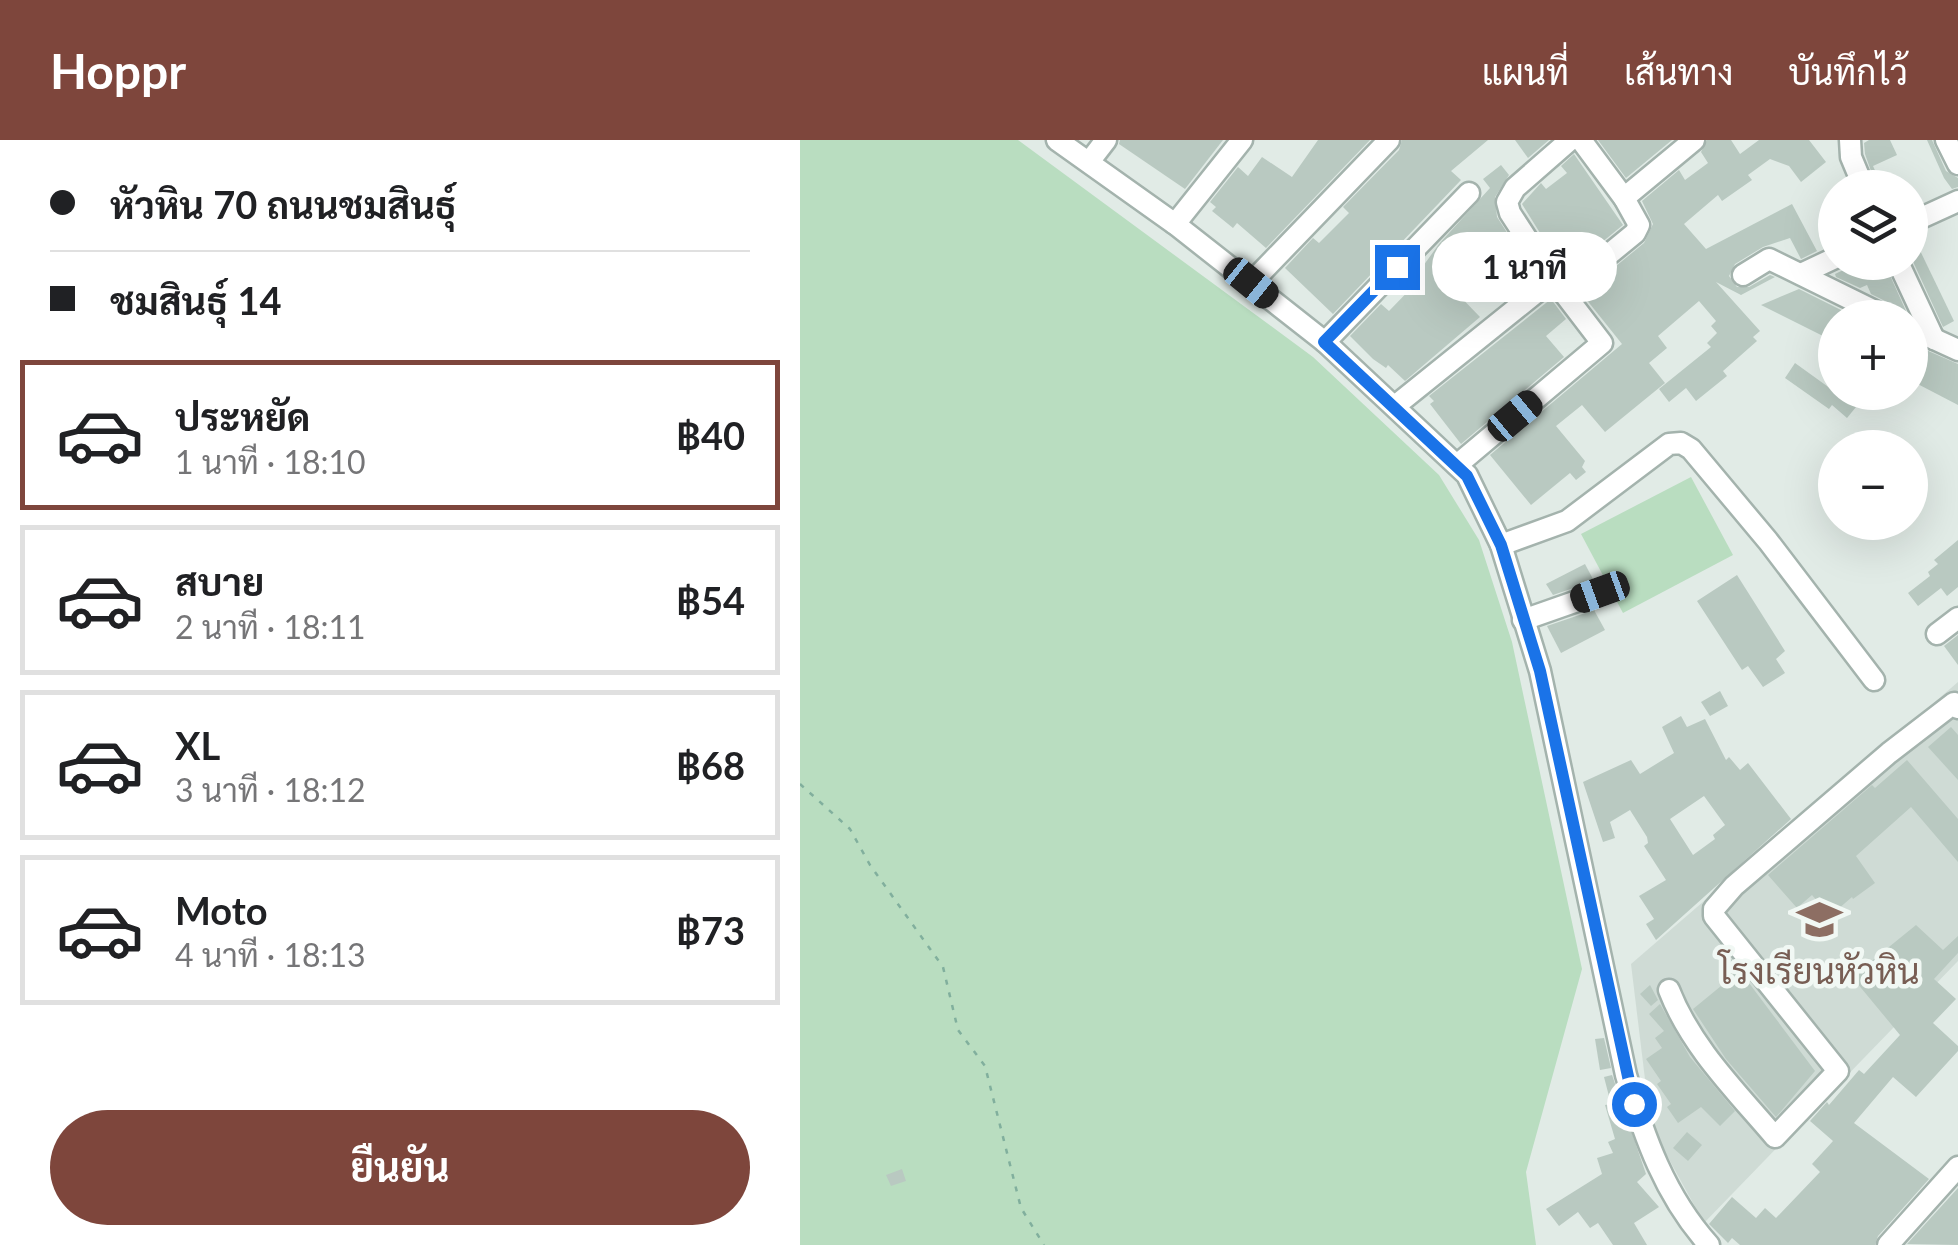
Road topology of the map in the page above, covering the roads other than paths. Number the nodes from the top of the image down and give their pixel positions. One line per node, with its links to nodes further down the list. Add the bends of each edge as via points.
1 (1058, 140): 10 (street)
2 (1106, 140): 10 (street)
3 (1242, 140): 17 (street)
4 (1388, 140): 22 (street)
5 (1570, 140): 23 (street, via 1508,195 1510,212)
6 (1581, 140): 14 (street)
7 (1694, 140): 14 (street)
8 (1850, 140): 12 (street)
9 (1946, 140): 11 (street)
10 (1090, 162): 17 (street)
11 (1958, 164)
12 (1856, 170)
13 (1469, 193): 27 (street)
14 (1624, 198): 23 (street, via 1639,225 1635,233)
15 (1958, 201): 16 (street)
16 (1928, 215)
17 (1174, 224): 22 (street)
18 (1818, 266): 19 (street)
19 (1801, 274): 20 (street, via 1769,258); 24 (street)
20 (1743, 275)
21 (1906, 280): 26 (street)
22 (1251, 283): 27 (street)
23 (1558, 285): 29 (street); 30 (street, via 1602,342)
24 (1853, 300)
25 (1928, 336): 26 (street)
26 (1934, 339): 28 (street)
27 (1324, 342): 29 (street)
28 (1958, 350)
29 (1396, 406): 30 (street)
30 (1457, 465): 31 (street)
31 (1501, 545): 34 (street); 36 (street, via 1567,521 1669,444 1681,443 1768,541)
32 (1600, 592): 34 (street)
33 (1958, 618): 35 (street)
34 (1524, 620): 40 (street, via 1642,1132 1685,1217)
35 (1937, 634)
36 (1874, 680)
37 (1958, 708): 38 (street, via 1954,703 1889,753 1714,909 1838,1070 1775,1137 1703,1052)
38 (1669, 990)
39 (1958, 1167): 41 (street)
40 (1709, 1245)
41 (1888, 1245)

